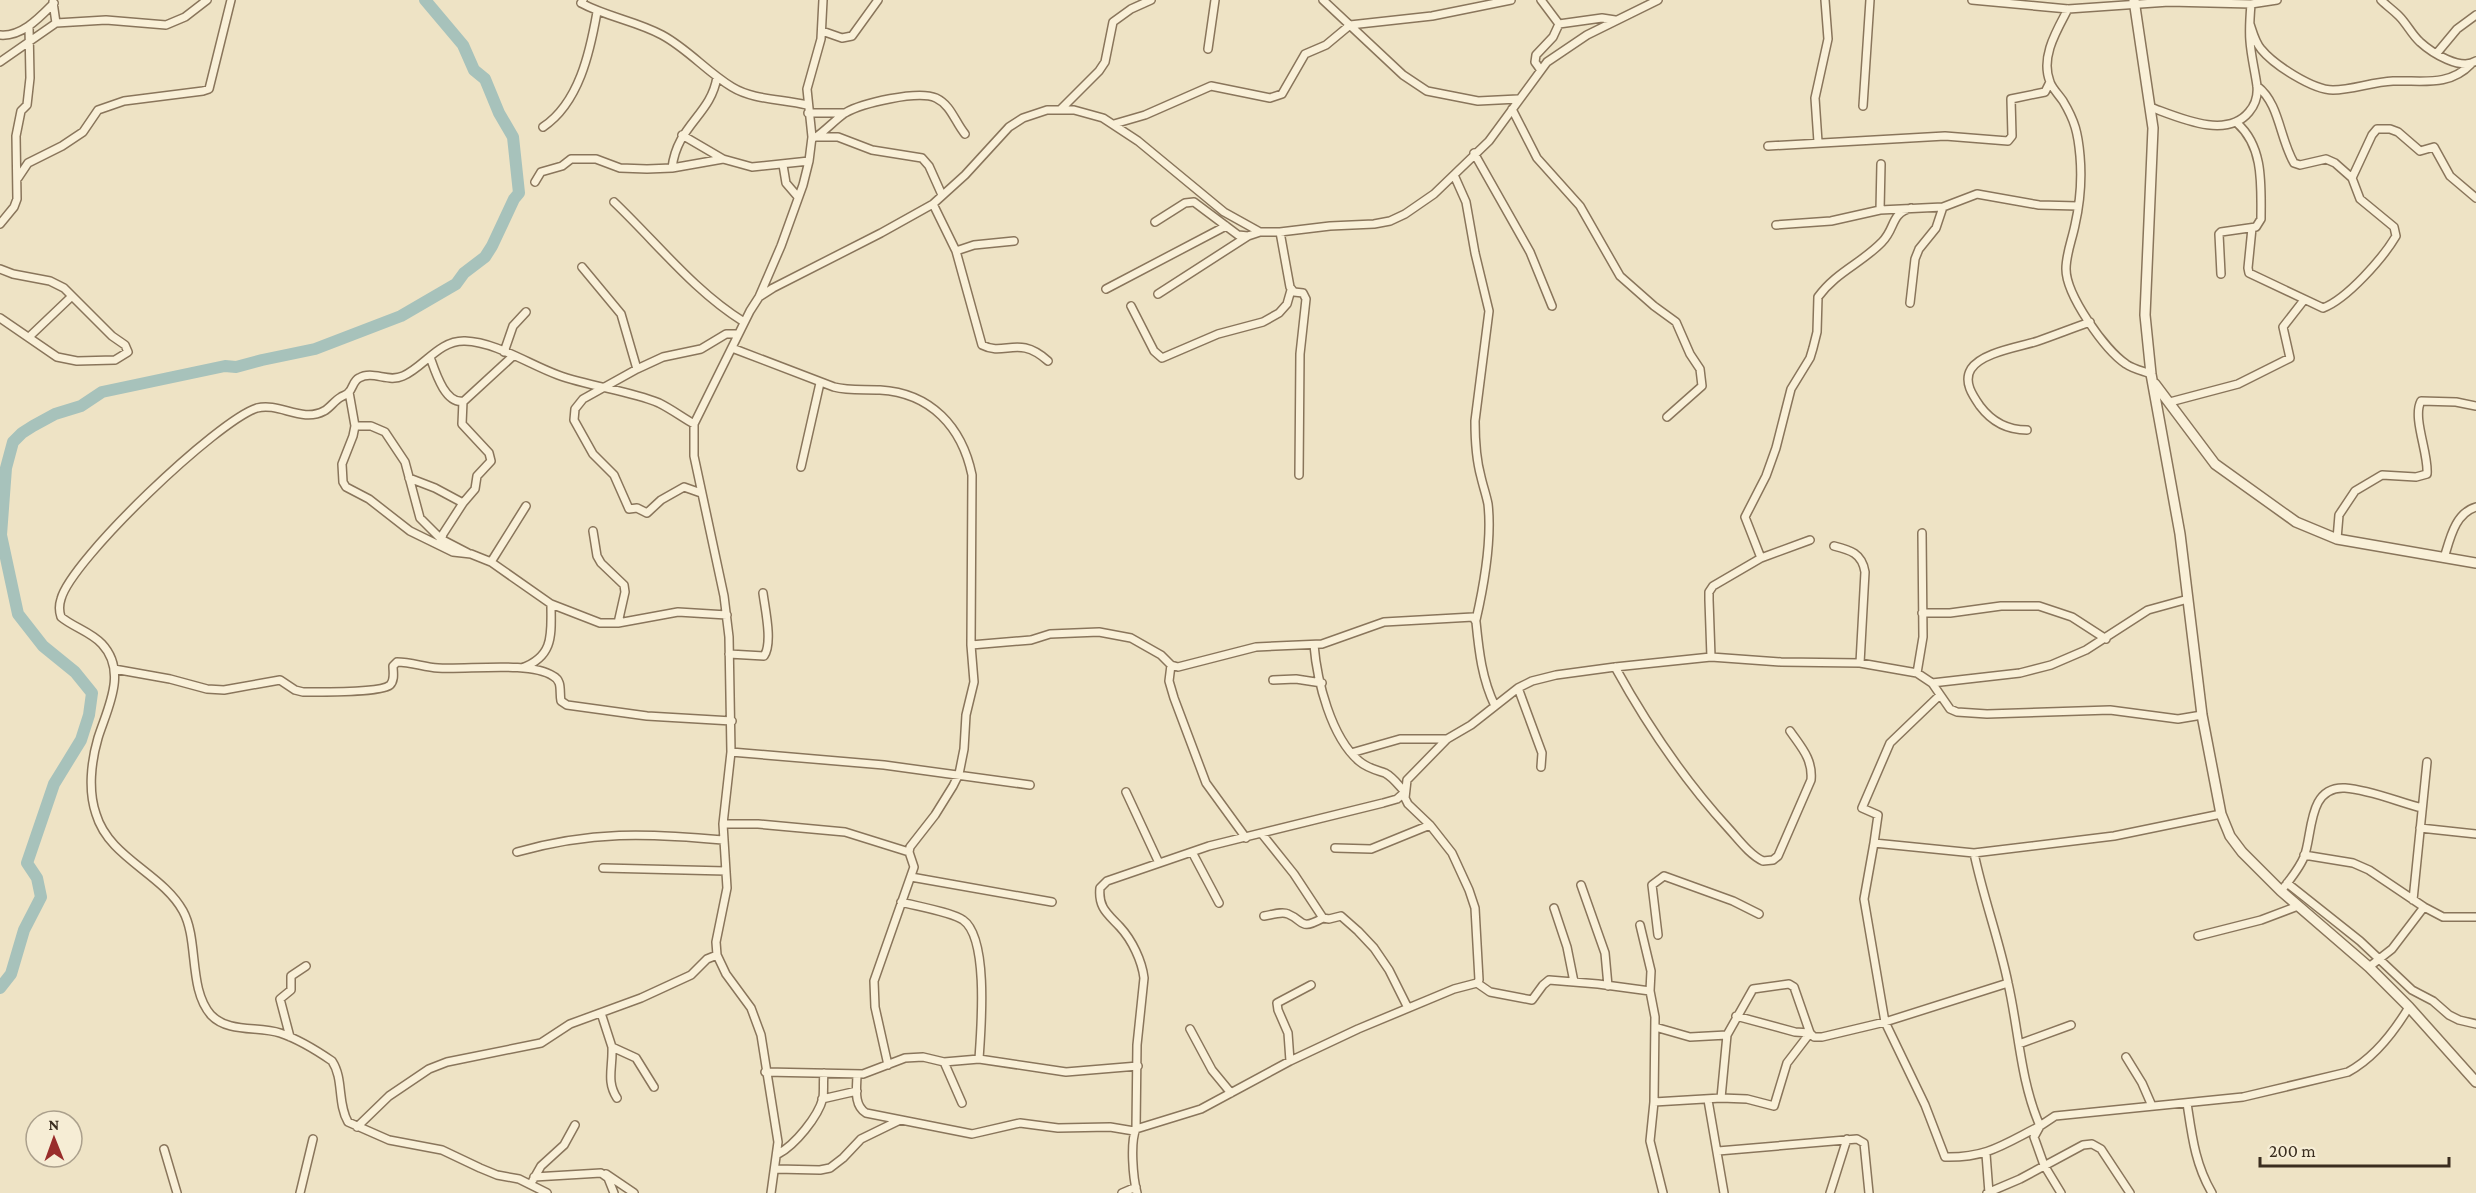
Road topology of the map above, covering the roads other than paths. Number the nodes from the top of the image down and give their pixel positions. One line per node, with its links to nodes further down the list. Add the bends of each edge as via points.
1 (207, 0): 24 (street, via 186,17 166,25 106,20)
2 (231, 0): 62 (street, via 209,89 124,101 99,110 83,132 28,163)
3 (583, 0): 21 (street, via 581,3)
4 (823, 0): 29 (street)
5 (878, 0): 29 (street, via 852,36 842,38)
6 (1151, 0): 44 (street, via 1113,22 1105,62)
7 (1215, 0): 32 (street)
8 (1323, 0): 27 (street)
9 (1511, 0): 27 (street, via 1432,16)
10 (1540, 0): 25 (street)
11 (1825, 0): 53 (street, via 1828,39 1815,98)
12 (1870, 0): 41 (street)
13 (1972, 0): 20 (street)
14 (2277, 0): 19 (street)
15 (2381, 0): 33 (street, via 2419,41)
16 (1655, 1): 23 (street)
17 (53, 2): 24 (street); 28 (street)
18 (2134, 2): 19 (street); 20 (street); 42 (street)
19 (2251, 4): 26 (street)
20 (2068, 9): 38 (street, via 2051,44)
21 (597, 12): 37 (street, via 663,35); 49 (street, via 582,74 556,118)
22 (2476, 15): 33 (street, via 2457,29)
23 (1615, 20): 25 (street); 36 (street, via 1567,47)
24 (56, 23): 31 (street)
25 (1558, 24): 36 (street, via 1553,37 1536,55)
26 (2250, 24): 35 (street, via 2269,57 2320,88 2341,90 2371,82 2437,82 2456,77); 39 (street)
27 (1350, 26): 40 (street, via 1403,75 1427,91 1478,100); 48 (street, via 1326,45 1305,54 1279,97 1211,86)
28 (29, 27): 30 (street); 31 (street)
29 (822, 31): 43 (street, via 809,76)
30 (0, 34)
31 (30, 40): 34 (street); 62 (street, via 27,105 21,111 16,136)
32 (1208, 49)
33 (2437, 53): 35 (street, via 2455,62)
34 (0, 62)
35 (2474, 63)
36 (1540, 69): 40 (street)
37 (717, 77): 43 (street, via 749,95); 51 (street, via 711,97)
38 (2050, 82): 53 (street, via 2045,92 2011,99 2012,135 2008,141 1946,135); 70 (street, via 2078,129)
39 (2257, 86): 47 (street, via 2253,106); 63 (street, via 2272,101 2294,163 2326,159)
40 (1518, 99): 45 (street)
41 (1863, 106)
42 (2150, 107): 47 (street, via 2203,123); 110 (street, via 2152,185 2145,315)
43 (808, 109): 46 (street); 52 (street)
44 (1061, 109): 48 (street, via 1089,112); 65 (street, via 1035,113 1009,127)
45 (1512, 109): 55 (street, via 1489,141); 117 (street, via 1538,158 1580,206 1620,276 1681,330 1700,369 1702,386)
46 (845, 113): 50 (street, via 865,104 926,96 946,105); 52 (street)
47 (2237, 123): 78 (street, via 2252,139 2259,164 2261,219)
48 (1114, 124): 79 (street, via 1224,212)
49 (543, 127)
50 (965, 134)
51 (682, 135): 56 (street); 60 (street)
52 (814, 137): 57 (street); 65 (street, via 838,137 872,150 922,158)
53 (1818, 142): 54 (street)
54 (1768, 146)
55 (1474, 153): 61 (street); 95 (street, via 1530,252)
56 (723, 159): 59 (street, via 752,167); 60 (street)
57 (809, 161): 59 (street); 66 (street)
58 (1881, 164): 73 (street)
59 (783, 165): 66 (street, via 786,183)
60 (672, 168): 64 (street, via 626,169 605,161 571,159 539,173)
61 (1454, 175): 80 (street, via 1419,205 1390,221); 143 (street, via 1466,202 1489,311 1475,421 1488,520)
62 (18, 178): 75 (street, via 14,207)
63 (2352, 178): 67 (street, via 2372,135 2377,129 2390,129 2420,151 2434,147 2450,176); 92 (street, via 2360,199 2394,227 2396,236 2372,268 2327,307)
64 (535, 182)
65 (942, 195): 69 (street)
66 (798, 197): 91 (street)
67 (2476, 198)
68 (614, 202): 98 (street, via 698,288)
69 (933, 204): 83 (street); 91 (street)
70 (2078, 206): 71 (street, via 2032,204 1977,194); 99 (street, via 2066,264 2067,278)
71 (1943, 207): 72 (street); 93 (street, via 1936,228 1915,259)
72 (1911, 208): 73 (street); 134 (street, via 1899,213 1882,242 1839,274 1818,297 1810,358 1791,389 1766,476 1745,517)
73 (1880, 210): 76 (street, via 1832,221)
74 (1155, 222): 77 (street, via 1191,202)
75 (0, 224)
76 (1776, 225)
77 (1226, 226): 81 (street, via 1238,235); 87 (street)
78 (2252, 228): 86 (street, via 2219,234); 92 (street, via 2250,273)
79 (1260, 232): 80 (street); 81 (street)
80 (1281, 232): 88 (street)
81 (1248, 236): 89 (street)
82 (1014, 241): 83 (street)
83 (956, 251): 108 (street, via 982,345 1030,348)
84 (582, 267): 109 (street, via 621,314)
85 (0, 269): 90 (street, via 50,281)
86 (2221, 274)
87 (1106, 289)
88 (1291, 290): 94 (street, via 1287,304 1263,322 1218,334 1161,358); 122 (street, via 1303,293 1306,299 1300,354)
89 (1158, 294)
90 (71, 297): 101 (street); 101 (street, via 125,345 126,356 115,360 65,359 51,355)
91 (759, 297): 98 (street)
92 (2304, 300): 115 (street, via 2283,327 2290,358 2238,384)
93 (1910, 303)
94 (1131, 306)
95 (1552, 306)
96 (526, 312): 105 (street, via 513,326)
97 (0, 318): 101 (street)
98 (744, 322): 100 (street)
99 (2090, 322): 104 (street); 110 (street, via 2123,363)
100 (738, 334): 103 (street); 109 (street, via 726,334 701,349 663,357)
101 (28, 337)
102 (2002, 343): 104 (street)
103 (732, 348): 111 (street); 118 (street)
104 (1999, 351): 120 (street, via 1976,364 1968,383 1989,417 2014,430)
105 (504, 352): 106 (street); 107 (street, via 466,341 449,344)
106 (513, 356): 112 (street, via 558,375); 114 (street)
107 (430, 357): 113 (street, via 399,378 360,377); 114 (street, via 441,384 456,401)
108 (1048, 361)
109 (637, 369): 112 (street)
110 (2152, 378): 115 (street); 139 (street)
111 (820, 383): 121 (street); 146 (street, via 912,398 942,415 954,430 972,475)
112 (605, 388): 118 (street, via 659,404); 124 (street, via 583,399 573,420 594,454 614,475 629,509 647,513 682,488)
113 (349, 392): 119 (street); 154 (street, via 323,412 310,415 267,408 244,414 168,475 88,558 61,597 59,610 61,617 101,643)
114 (463, 401): 125 (street, via 462,424 489,453 491,461 477,476 476,489)
115 (2170, 402): 130 (street, via 2225,473 2296,522)
116 (2476, 406): 130 (street, via 2421,401 2419,414 2427,474 2382,475 2355,491 2339,515)
117 (1667, 417)
118 (694, 424): 124 (street, via 694,456)
119 (355, 426): 123 (street, via 382,429 405,462); 132 (street, via 342,464 345,488 369,499 404,527)
120 (2027, 430)
121 (801, 467)
122 (1299, 476)
123 (409, 478): 125 (street); 132 (street, via 420,518)
124 (701, 493): 142 (street)
125 (463, 503): 132 (street)
126 (526, 506): 136 (street)
127 (2476, 507): 135 (street, via 2460,518)
128 (593, 531): 144 (street, via 601,563 624,585)
129 (1922, 533): 141 (street)
130 (2337, 539): 135 (street)
131 (1810, 540): 134 (street)
132 (441, 542): 136 (street, via 453,552)
133 (1834, 546): 151 (street, via 1855,552 1863,561)
134 (1761, 558): 150 (street, via 1709,592)
135 (2444, 558): 137 (street)
136 (491, 562): 140 (street)
137 (2476, 563)
138 (764, 593): 148 (street, via 767,652 754,657)
139 (2188, 599): 145 (street, via 2148,610); 164 (street)
140 (551, 604): 144 (street, via 600,623); 149 (street, via 552,637)
141 (1922, 613): 145 (street, via 2039,606 2072,617); 157 (street, via 1923,637)
142 (727, 615): 144 (street, via 678,612); 148 (street)
143 (1476, 620): 147 (street, via 1398,619); 163 (street, via 1480,662)
144 (618, 623)
145 (2106, 639): 160 (street, via 2050,665 2020,673)
146 (971, 645): 152 (street, via 1099,632 1131,638); 172 (street, via 974,682)
147 (1314, 645): 152 (street, via 1256,647 1178,667); 159 (street)
148 (729, 654): 165 (street)
149 (542, 656): 155 (street); 156 (street)
150 (1711, 657): 151 (street); 153 (street)
151 (1860, 663): 157 (street)
152 (1171, 665): 183 (street, via 1169,681 1174,698 1206,783)
153 (1614, 667): 161 (street, via 1544,677); 166 (street, via 1681,771 1748,850 1763,861 1778,856 1810,780 1809,758)
154 (114, 669): 155 (street, via 207,689 224,690 280,680 303,692 382,688 391,682 397,662 436,668); 234 (street, via 112,698 98,741 91,784 100,825 127,856 169,892 184,912 192,958 210,1013 232,1027 261,1028)
155 (519, 669): 156 (street)
156 (542, 671): 165 (street, via 558,679 561,701 567,705 647,716)
157 (1917, 672): 160 (street)
158 (1273, 680): 159 (street)
159 (1322, 683): 169 (street, via 1330,714)
160 (1932, 683): 162 (street)
161 (1518, 688): 163 (street); 171 (street, via 1542,753)
162 (1940, 695): 164 (street, via 1950,710 1966,713 2098,710 2178,719); 185 (street, via 1890,743 1868,791 1862,808 1878,815)
163 (1495, 706): 167 (street)
164 (2202, 715): 177 (street)
165 (732, 721): 168 (street)
166 (1790, 731)
167 (1447, 739): 169 (street, via 1400,739); 175 (street, via 1410,774)
168 (731, 752): 172 (street); 178 (street)
169 (1351, 753): 175 (street, via 1361,763 1392,778)
170 (2427, 762): 176 (street)
171 (1541, 767)
172 (959, 774): 173 (street); 188 (street)
173 (1030, 785)
174 (1126, 792): 192 (street)
175 (1405, 792): 179 (street, via 1408,804); 181 (street, via 1397,799)
176 (2422, 808): 180 (street); 191 (street, via 2356,790 2332,790 2310,818)
177 (2221, 814): 190 (street, via 2114,836); 198 (street, via 2235,845)
178 (723, 824): 184 (street); 188 (street, via 845,832)
179 (1430, 825): 186 (street, via 1371,849); 219 (street, via 1452,853 1475,908)
180 (2420, 828): 182 (street); 199 (street)
181 (1262, 834): 183 (street); 209 (street)
182 (2476, 834)
183 (1246, 838): 189 (street)
184 (723, 840): 187 (street, via 656,835 588,836); 194 (street)
185 (1875, 843): 190 (street); 227 (street, via 1864,899)
186 (1335, 848)
187 (516, 852)
188 (909, 852): 195 (street, via 914,867)
189 (1191, 852): 192 (street); 202 (street)
190 (1974, 853): 218 (street)
191 (2304, 855): 196 (street); 199 (street, via 2353,863)
192 (1159, 863): 242 (street, via 1107,881 1100,888 1102,908 1121,928 1143,968)
193 (603, 868): 194 (street)
194 (726, 871): 213 (street)
195 (911, 877): 200 (street); 201 (street)
196 (2287, 883): 198 (street); 214 (street)
197 (1581, 885): 221 (street, via 1605,953)
198 (2280, 891): 203 (street)
199 (2414, 900): 204 (street)
200 (901, 902): 238 (street, via 959,917 976,936 982,990); 241 (street, via 874,981 875,1007)
201 (1052, 902)
202 (1219, 903)
203 (2298, 906): 212 (street); 216 (street)
204 (2424, 907): 208 (street, via 2443,917); 214 (street)
205 (1554, 908): 217 (street)
206 (1759, 914): 211 (street, via 1664,876 1652,885)
207 (1264, 916): 209 (street, via 1290,914 1307,925)
208 (2476, 917)
209 (1323, 918): 224 (street, via 1341,916 1358,931 1379,955)
210 (1640, 925): 222 (street, via 1651,971)
211 (1658, 936)
212 (2198, 936)
213 (717, 955): 225 (street, via 691,975); 243 (street, via 754,1017 761,1035)
214 (2379, 960): 216 (street); 228 (street, via 2449,1016)
215 (306, 966): 234 (street, via 291,976 291,990 280,999)
216 (2368, 967): 223 (street)
217 (1574, 982): 219 (street, via 1548,981 1532,1000 1490,992); 221 (street)
218 (2008, 982): 227 (street); 235 (street)
219 (1477, 983): 224 (street)
220 (1311, 985): 239 (street, via 1277,1003 1288,1033)
221 (1608, 986): 222 (street)
222 (1650, 991): 230 (street)
223 (2409, 1007): 246 (street); 256 (street, via 2364,1064 2348,1072 2243,1097)
224 (1408, 1008): 239 (street)
225 (602, 1012): 236 (street); 261 (street, via 563,1027 541,1043 429,1069 388,1096)
226 (1736, 1016): 232 (street); 232 (street, via 1753,989 1789,984 1794,987); 233 (street)
227 (1885, 1022): 232 (street, via 1822,1037); 268 (street, via 1945,1157)
228 (2476, 1024)
229 (2071, 1025): 235 (street)
230 (1655, 1027): 233 (street, via 1690,1036); 254 (street)
231 (1190, 1029): 249 (street, via 1212,1070)
232 (1809, 1033): 251 (street, via 1787,1063 1774,1106)
233 (1727, 1035): 251 (street)
234 (290, 1037): 261 (street, via 332,1061 337,1068 344,1116)
235 (2019, 1044): 260 (street, via 2030,1104)
236 (612, 1047): 247 (street, via 636,1058); 250 (street, via 610,1085)
237 (2126, 1057): 257 (street)
238 (979, 1059): 240 (street); 242 (street, via 1066,1072)
239 (1290, 1061): 249 (street)
240 (944, 1062): 241 (street, via 923,1057 905,1058); 255 (street)
241 (888, 1065): 245 (street, via 872,1073)
242 (1138, 1066): 262 (street)
243 (765, 1072): 244 (street); 267 (street)
244 (824, 1073): 245 (street); 252 (street)
245 (857, 1074): 248 (street)
246 (2476, 1082)
247 (654, 1087)
248 (857, 1091): 252 (street); 258 (street, via 862,1110)
249 (1231, 1093): 262 (street, via 1201,1109)
250 (617, 1098)
251 (1721, 1098): 253 (street)
252 (822, 1099): 267 (street, via 795,1143)
253 (1708, 1100): 254 (street); 266 (street)
254 (1654, 1102): 282 (street, via 1650,1141)
255 (962, 1103)
256 (2187, 1103): 257 (street); 289 (street, via 2197,1163)
257 (2152, 1106): 260 (street, via 2055,1116)
258 (900, 1120): 262 (street, via 972,1134 1020,1123); 270 (street, via 861,1139 830,1168)
259 (575, 1125): 272 (street, via 564,1145)
260 (2040, 1126): 268 (street); 269 (street, via 2034,1140)
261 (357, 1127): 273 (street, via 389,1140 442,1150)
262 (1135, 1130): 274 (street)
263 (313, 1139): 276 (street)
264 (1847, 1139): 266 (street); 284 (street); 285 (street, via 1864,1143)
265 (165, 1149): 275 (street)
266 (1718, 1151): 283 (street)
267 (778, 1154): 270 (street)
268 (1986, 1154): 286 (street)
269 (2044, 1165): 286 (street); 287 (street); 288 (street, via 2092,1144 2101,1149)
270 (776, 1169): 280 (street)
271 (601, 1173): 272 (street); 278 (street, via 608,1178); 279 (street)
272 (534, 1177): 273 (street)
273 (530, 1185): 277 (street)
274 (1136, 1190): 281 (street)
275 (177, 1193)
276 (300, 1193)
277 (547, 1193)
278 (614, 1193)
279 (634, 1193)
280 (771, 1193)
281 (1122, 1193)
282 (1663, 1193)
283 (1724, 1193)
284 (1830, 1193)
285 (1869, 1193)
286 (1988, 1193)
287 (2061, 1193)
288 (2130, 1193)
289 (2212, 1193)

